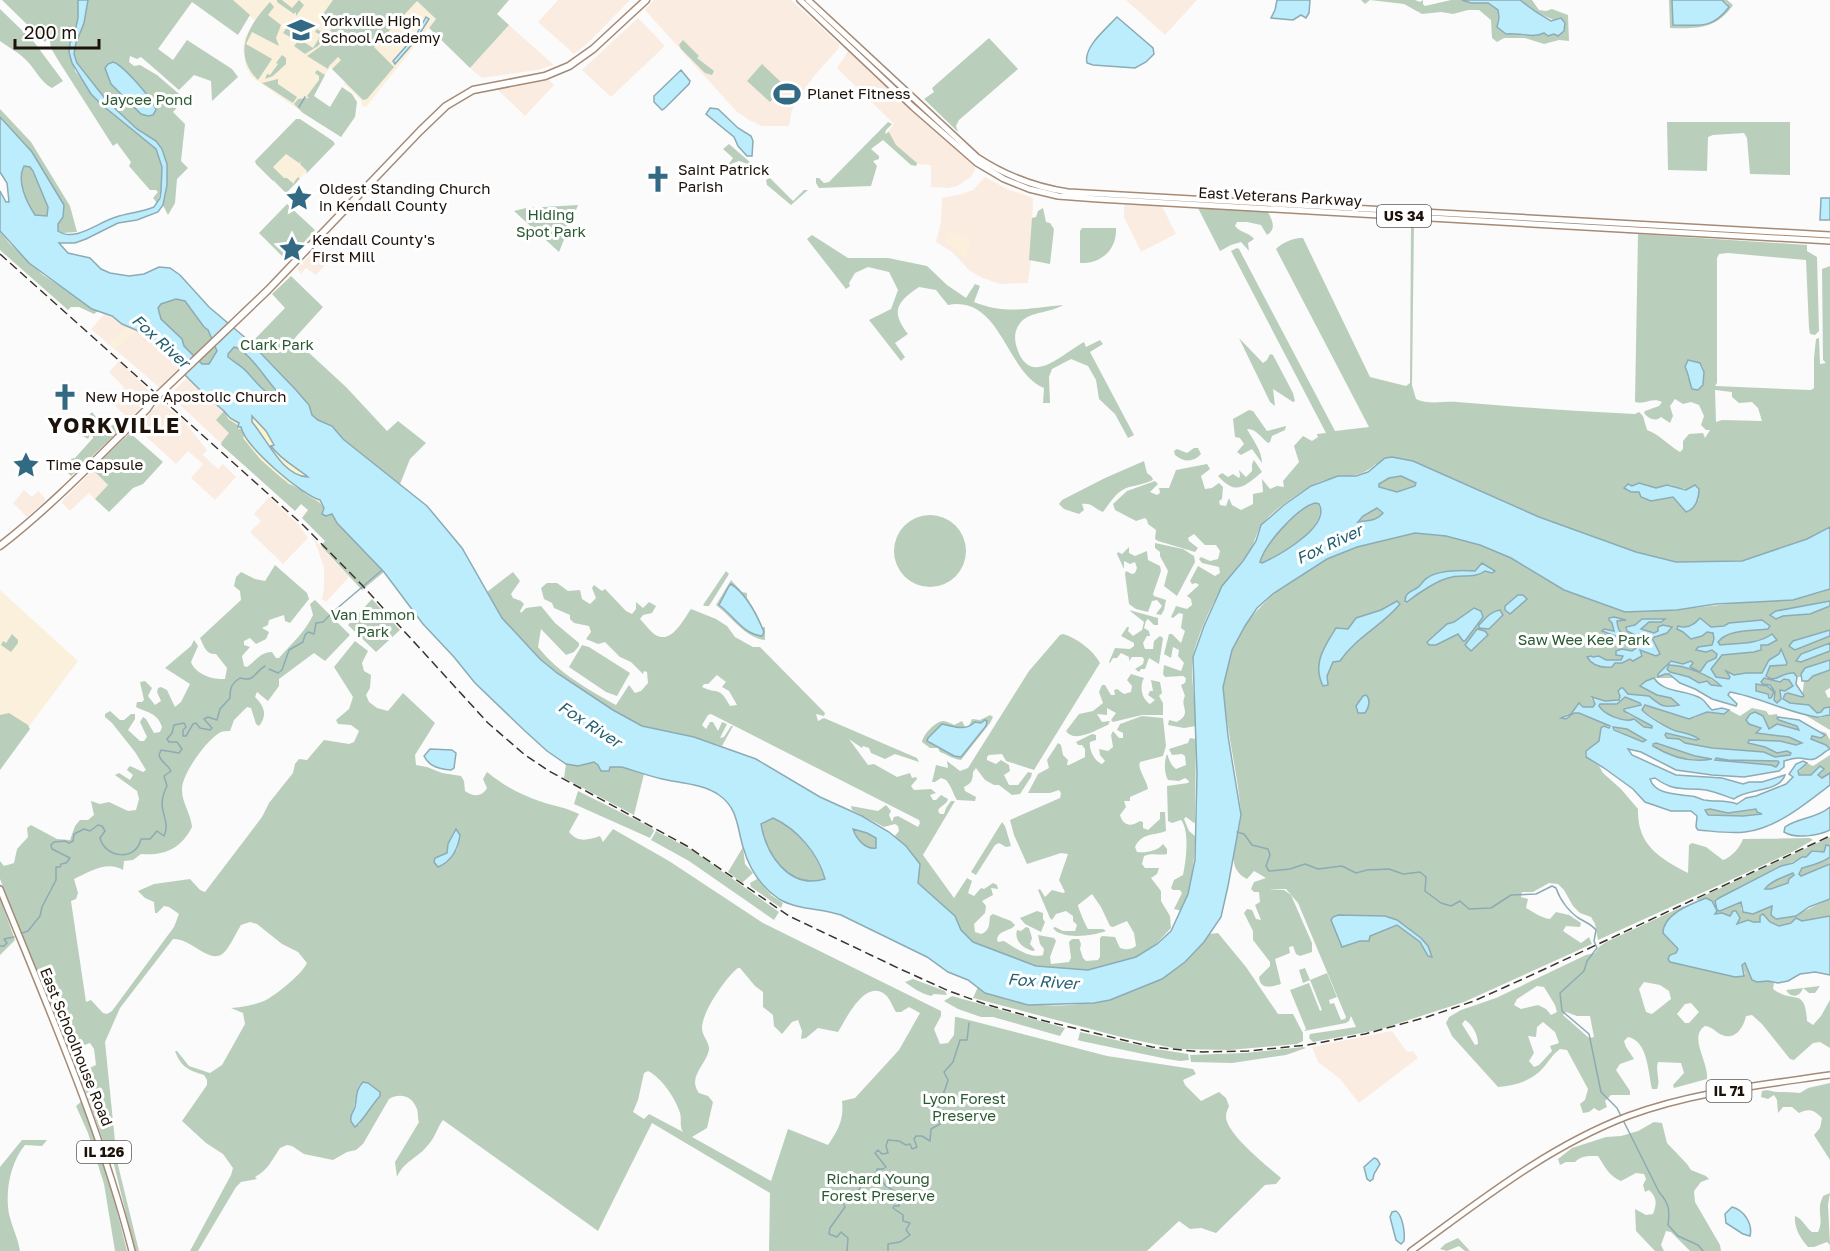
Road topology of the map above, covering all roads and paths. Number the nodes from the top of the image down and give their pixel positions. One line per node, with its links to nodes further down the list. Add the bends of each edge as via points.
1 (638, 0): 5 (highway)
2 (646, 0): 5 (highway)
3 (800, 0): 7 (main road, East Veterans Parkway / US 34, via 974,162 1015,184 1047,194)
4 (808, 0): 6 (main road, East Veterans Parkway / US 34, via 965,147 1005,174 1042,187)
5 (636, 9): 8 (highway, via 569,66 545,76 473,90 446,106 153,406 54,501)
6 (1830, 235)
7 (1830, 241)
8 (0, 546)
9 (0, 889): 11 (main road, East Schoolhouse Road / IL 126, via 103,1151)
10 (1830, 1075): 12 (main road, IL 71, via 1685,1099 1615,1122 1540,1159)
11 (132, 1251)
12 (1410, 1251)

